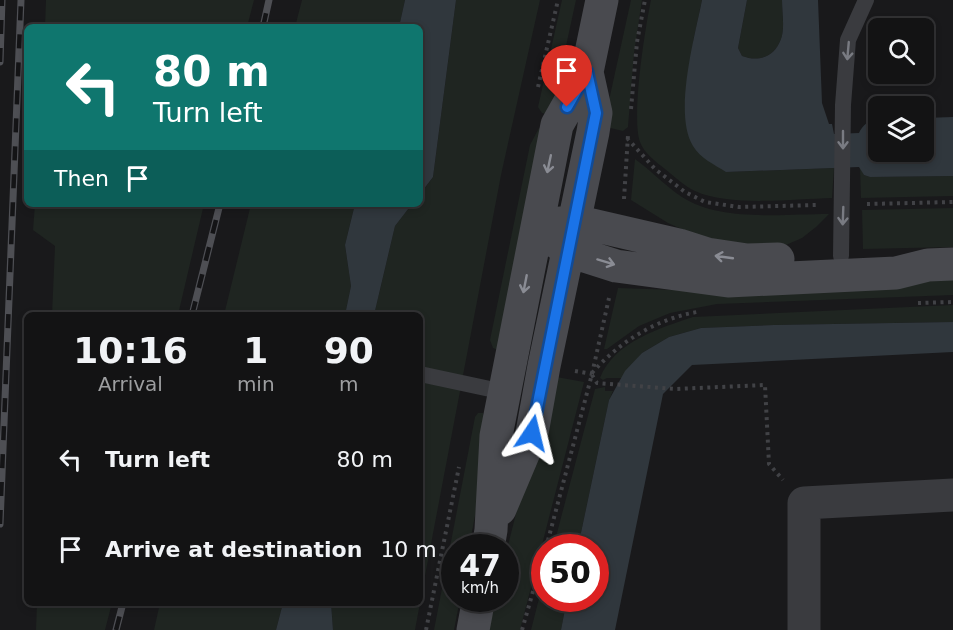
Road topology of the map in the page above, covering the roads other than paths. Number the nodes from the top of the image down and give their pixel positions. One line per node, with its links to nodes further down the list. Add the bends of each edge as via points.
1 (602, 0): 3 (main road)
2 (866, 0): 6 (lane, one-way to 6, via 849,40 843,105)
3 (587, 72): 4 (main road, one-way to 4, via 557,125); 5 (main road, via 596,113)
4 (536, 227): 5 (main road); 9 (main road, one-way to 9)
5 (572, 236): 6 (main road, one-way to 5, via 747,260 679,245); 7 (main road, one-way to 7, via 616,266 728,281 896,273); 12 (main road, via 532,433)
6 (841, 256): 7 (main road, via 896,256)
7 (941, 264)
8 (423, 375): 9 (lane)
9 (504, 392): 11 (main road, via 496,435)
10 (953, 495): 15 (street, via 804,503)
11 (490, 534)
12 (492, 534)
13 (476, 612): 14 (main road)
14 (473, 630)
15 (804, 630)

